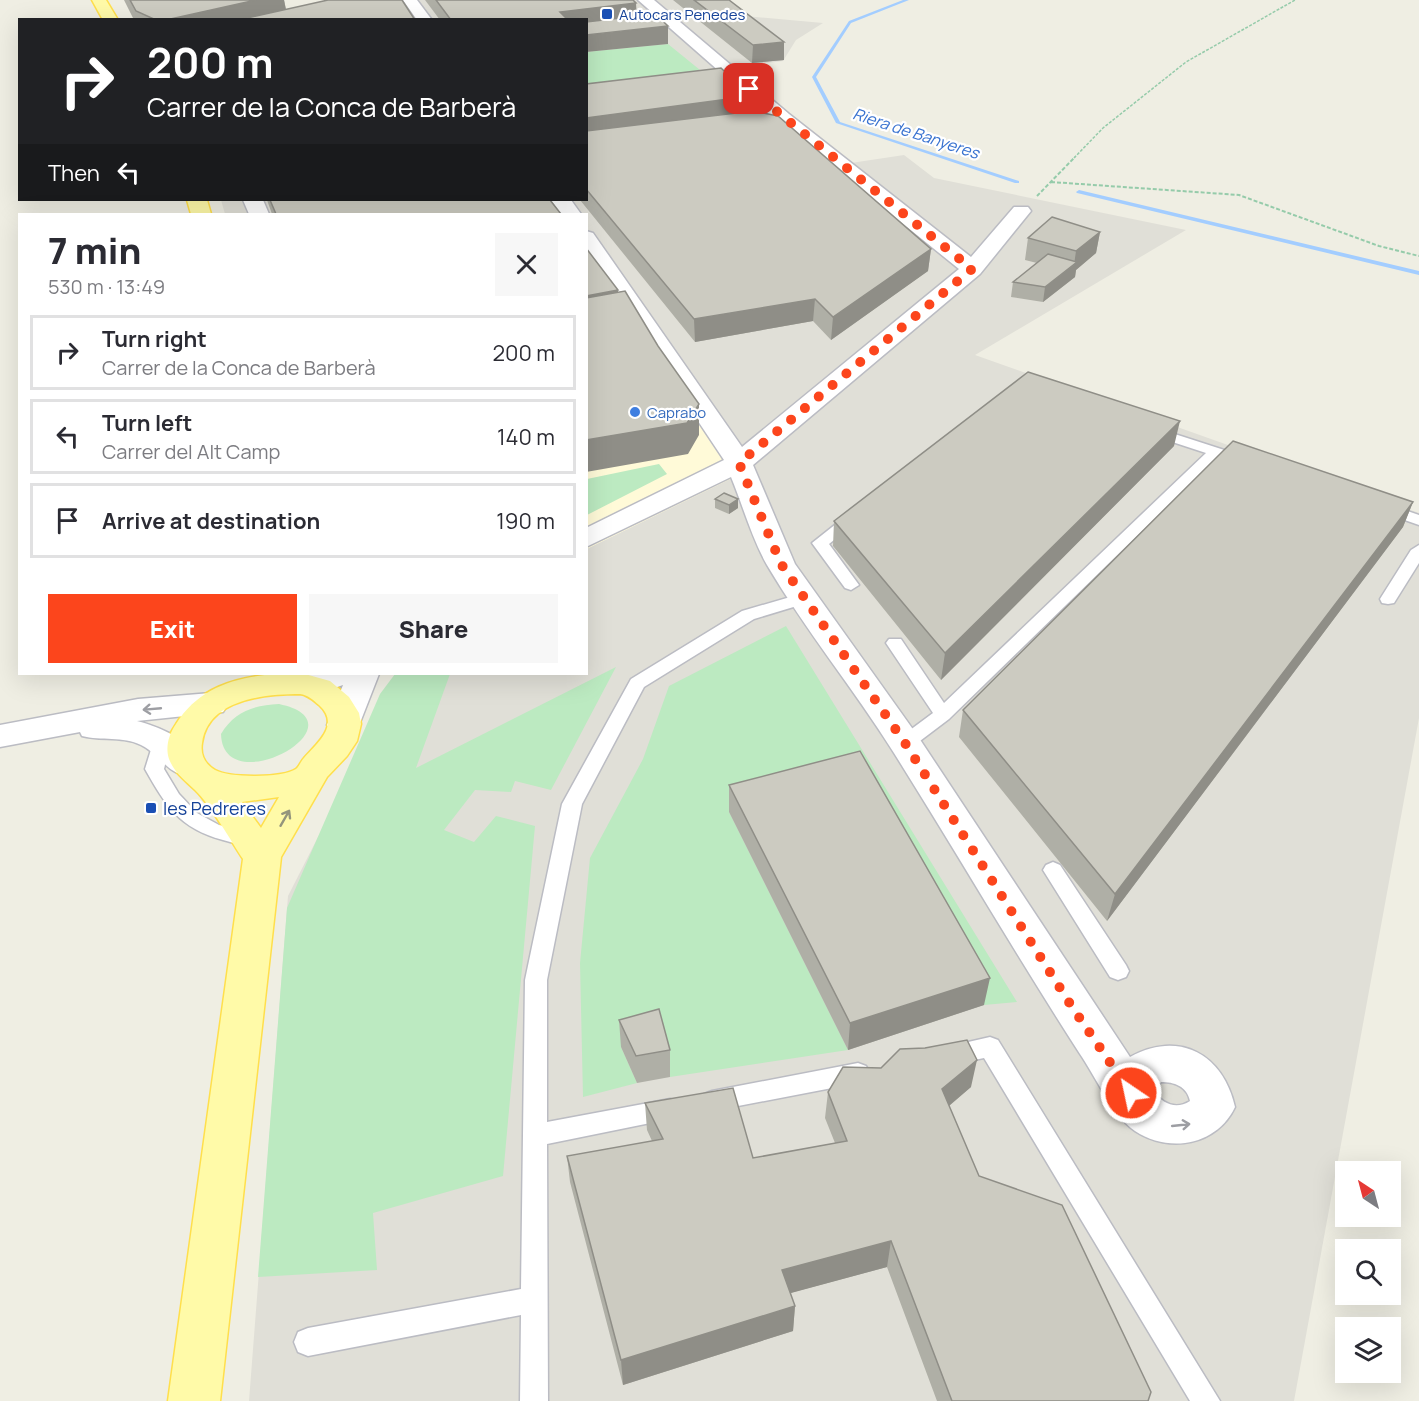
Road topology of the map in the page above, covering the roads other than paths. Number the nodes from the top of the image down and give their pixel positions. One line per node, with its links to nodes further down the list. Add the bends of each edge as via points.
1 (99, 0): 4 (main road)
2 (410, 0): 5 (street)
3 (645, 0): 6 (street)
4 (110, 18)
5 (424, 18)
6 (783, 118): 7 (street); 12 (street)
7 (760, 121)
8 (562, 201): 10 (street)
9 (1021, 211): 12 (street)
10 (571, 213)
11 (588, 240): 15 (street)
12 (972, 269): 15 (street)
13 (1136, 425): 14 (lane)
14 (1215, 452): 16 (lane); 29 (lane)
15 (739, 463): 20 (street); 23 (street, via 781,564)
16 (1261, 467)
17 (1374, 505): 19 (lane)
18 (859, 513): 22 (lane, via 820,543)
19 (1419, 520)
20 (588, 538)
21 (1419, 550): 24 (lane)
22 (851, 585)
23 (804, 598): 33 (street); 43 (lane, via 748,615 637,682 572,804 536,980)
24 (1388, 599)
25 (895, 643): 29 (lane)
26 (363, 675): 30 (street)
27 (310, 679): 28 (main road); 30 (main road, via 335,701)
28 (230, 690): 31 (street, one-way to 31); 35 (main road, via 185,733 183,757)
29 (944, 715): 33 (lane)
30 (344, 725): 36 (main road, via 339,743 310,771)
31 (47, 728): 32 (street); 34 (street, via 115,727 153,737)
32 (0, 736)
33 (905, 743): 42 (street)
34 (161, 744): 35 (street); 37 (lane, via 154,769 190,820)
35 (198, 774): 36 (main road, via 249,789); 37 (main road)
36 (308, 779): 37 (main road, one-way to 36)
37 (255, 848): 46 (main road)
38 (1053, 870): 39 (lane)
39 (1118, 971)
40 (932, 1059): 48 (lane, via 990,1047)
41 (885, 1068): 43 (lane)
42 (1119, 1068)
43 (536, 1135): 44 (lane)
44 (534, 1300): 45 (lane); 47 (lane)
45 (308, 1342)
46 (195, 1401)
47 (534, 1401)
48 (1206, 1401)

